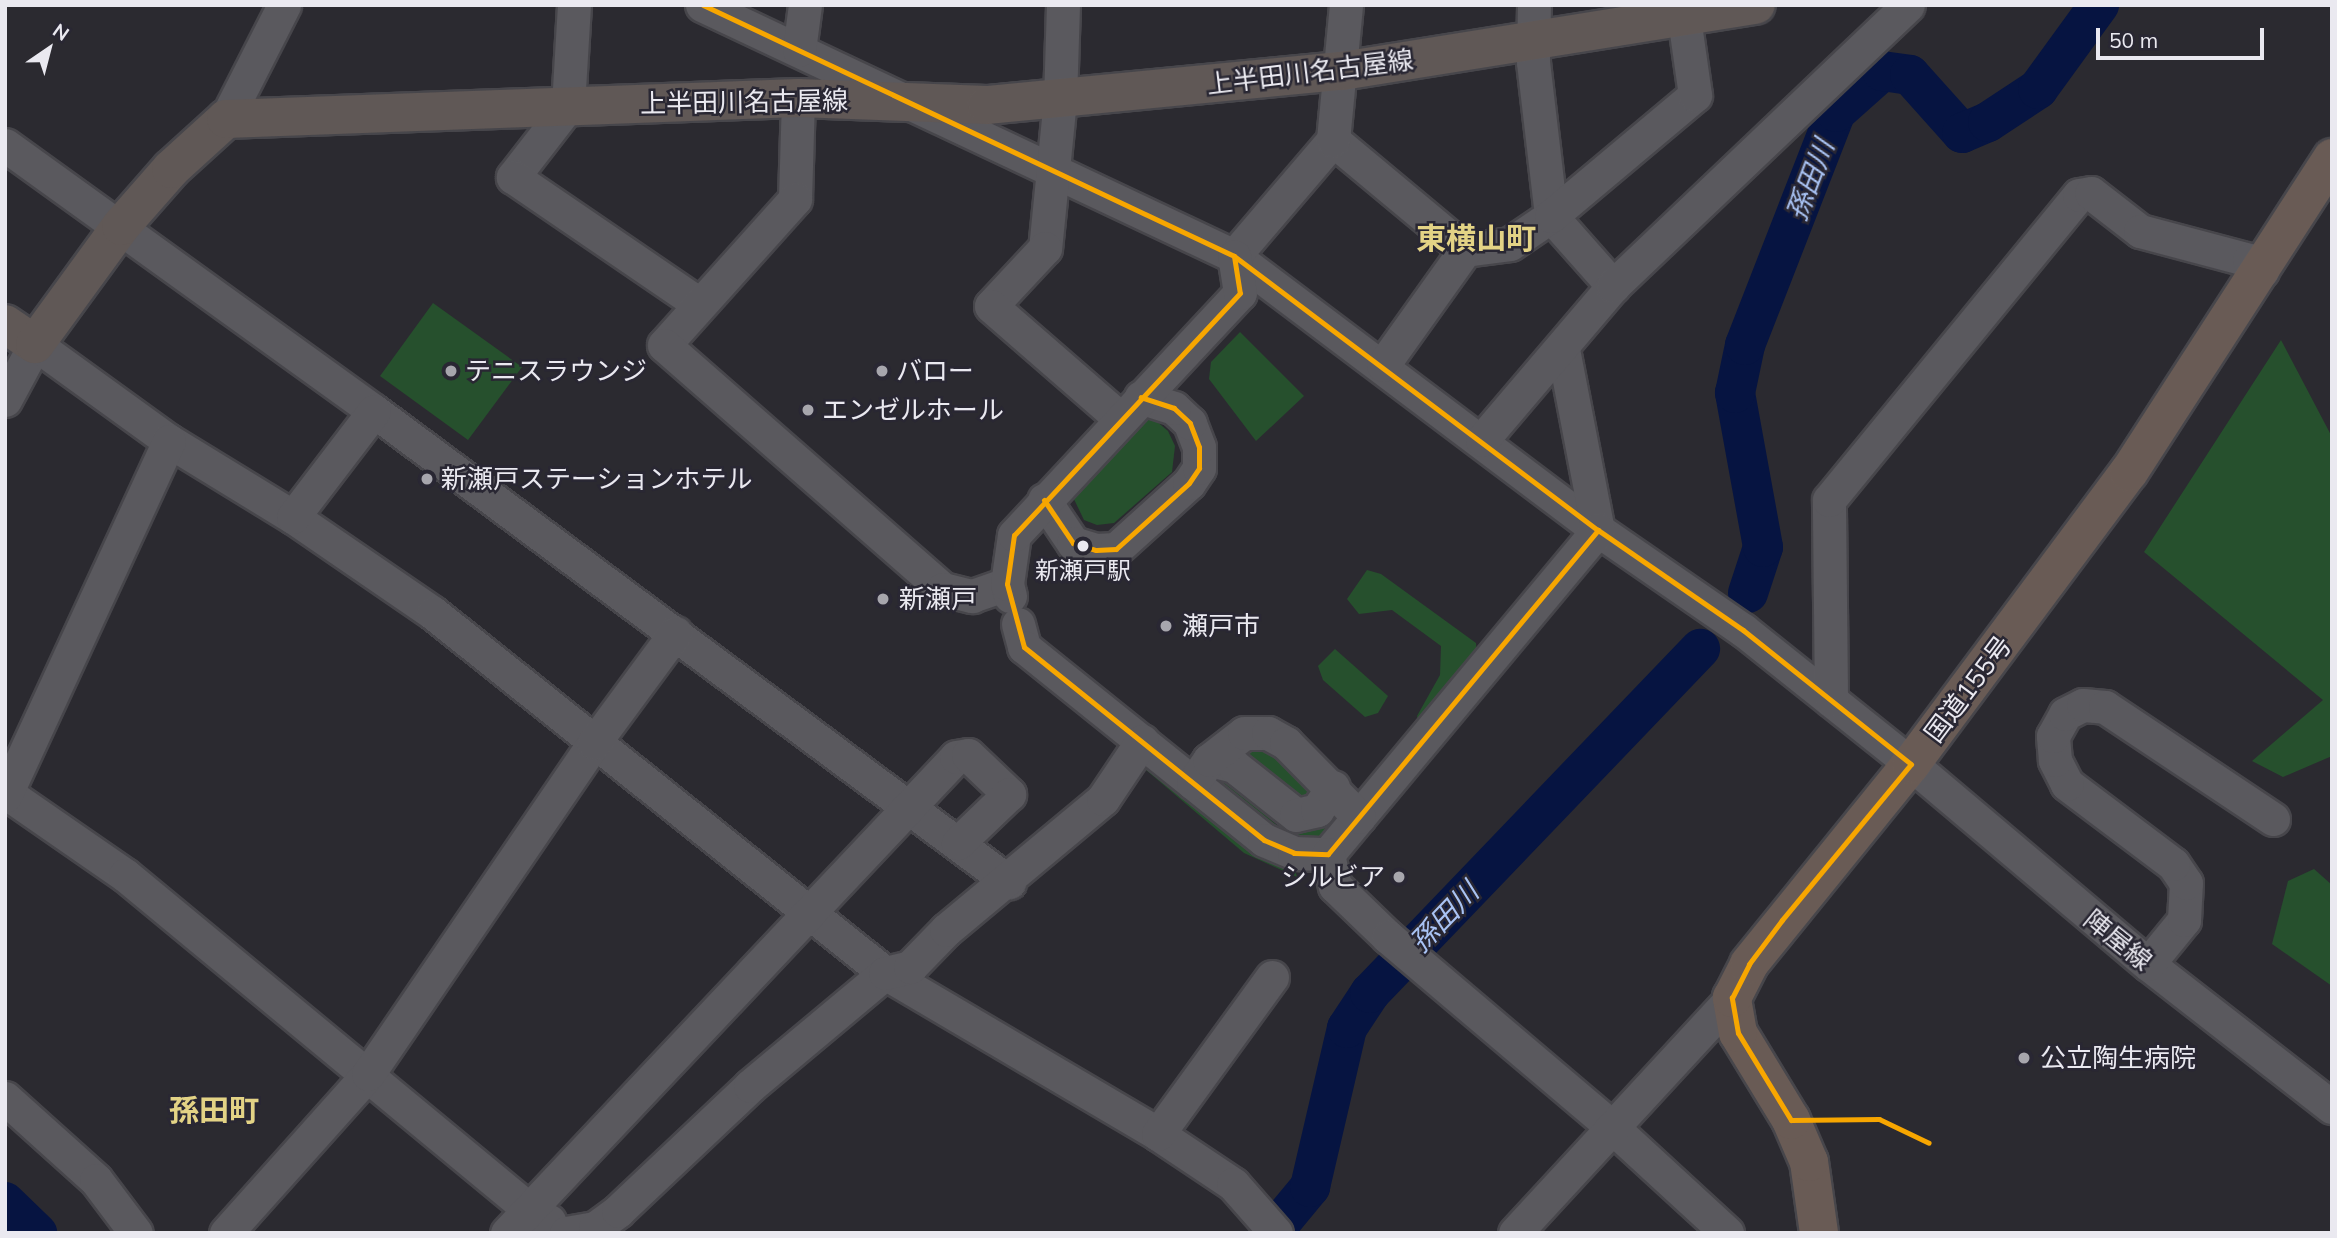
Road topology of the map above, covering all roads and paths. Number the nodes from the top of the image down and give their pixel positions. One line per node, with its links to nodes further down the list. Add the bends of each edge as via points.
1 (284, 5): 18 (street)
2 (574, 5): 17 (street)
3 (702, 5): 12 (street, 陣屋線)
4 (804, 5): 12 (street)
5 (1063, 5): 15 (street)
6 (1346, 5): 13 (street)
7 (1534, 5): 11 (street)
8 (1756, 5): 10 (main road, 上半田川名古屋線)
9 (1908, 5): 28 (street)
10 (1670, 15): 11 (main road, 上半田川名古屋線); 23 (street, via 1695,95)
11 (1531, 44): 13 (main road, 上半田川名古屋線); 23 (street)
12 (799, 50): 16 (street, 陣屋線)
13 (1342, 71): 15 (main road, 上半田川名古屋線); 19 (street)
14 (798, 98): 16 (main road, 上半田川名古屋線); 17 (main road, 上半田川名古屋線); 29 (street, via 795,199)
15 (1060, 99): 16 (main road, 上半田川名古屋線, via 987,105); 21 (street)
16 (911, 103): 21 (street, 陣屋線)
17 (568, 106): 18 (main road, 上半田川名古屋線); 29 (street, via 513,177)
18 (226, 120): 24 (main road, via 171,169)
19 (1333, 140): 25 (street); 26 (street)
20 (5, 145): 24 (street)
21 (1053, 169): 26 (street, 陣屋線); 34 (street, via 1045,248 991,306)
22 (2325, 181): 27 (highway, 国道155号)
23 (1551, 216): 25 (street, via 1510,244); 28 (street)
24 (121, 226): 30 (main road); 35 (street)
25 (1465, 250): 32 (street)
26 (1234, 256): 32 (street, 陣屋線); 34 (street, via 1240,293)
27 (2262, 271): 43 (street, via 2249,260 2140,231 2091,193 2079,195 1829,500); 46 (highway, 国道155号, via 2129,472)
28 (1614, 286): 31 (street)
29 (699, 304): 41 (street, via 664,345 943,589)
30 (20, 334): 33 (street); 37 (street)
31 (1563, 349): 36 (street); 40 (street)
32 (1383, 365): 36 (street, 陣屋線)
33 (5, 400)
34 (1131, 407): 38 (street); 38 (street, via 1174,408 1190,423 1199,447 1199,468 1189,483 1116,549 1096,550 1073,543)
35 (374, 411): 39 (street); 42 (street)
36 (1482, 440): 40 (street, 陣屋線)
37 (169, 441): 39 (street); 49 (street)
38 (1044, 500): 41 (street, via 1014,535)
39 (293, 517): 45 (street, via 433,613)
40 (1598, 530): 43 (street, 陣屋線, via 1743,630); 51 (street)
41 (1012, 601): 44 (street, via 1024,647)
42 (676, 633): 45 (street); 50 (street)
43 (1831, 701): 46 (street, 陣屋線)
44 (1142, 741): 47 (street); 55 (street, via 1103,799)
45 (594, 743): 56 (street); 61 (street)
46 (1911, 764): 57 (street, 陣屋線); 60 (highway, 国道155号, via 1766,942)
47 (1201, 772): 48 (street, via 1234,766 1296,815 1317,810); 48 (street, via 1244,733 1268,733 1286,743); 54 (street, via 1264,840 1294,853)
48 (1333, 787): 51 (street)
49 (6, 793): 61 (street, via 125,875)
50 (912, 808): 53 (street); 53 (street, via 956,757 968,755 1009,794); 56 (street)
51 (1359, 817): 54 (street)
52 (2273, 819): 57 (street, via 2105,707 2083,705 2065,714 2053,736 2055,760 2067,784 2173,864 2186,883 2184,920)
53 (958, 843): 55 (street)
54 (1328, 854): 64 (street, via 1335,886 1388,937)
55 (1009, 881): 58 (street, via 946,930 910,967)
56 (807, 914): 58 (street); 66 (street)
57 (2148, 964): 63 (street, 陣屋線)
58 (885, 973): 65 (street); 68 (street, via 750,1086 618,1211 595,1228)
59 (1272, 977): 65 (street)
60 (1732, 998): 64 (street); 73 (highway, via 1738,1032 1791,1120 1809,1162)
61 (368, 1074): 66 (street); 70 (street)
62 (5, 1098): 69 (street, via 96,1180)
63 (2332, 1107)
64 (1613, 1128): 71 (street); 72 (street)
65 (1158, 1134): 67 (street, via 1233,1184)
66 (519, 1222): 68 (street)
67 (1271, 1225)
68 (567, 1232)
69 (136, 1233)
70 (226, 1233)
71 (1515, 1233)
72 (1727, 1233)
73 (1819, 1233)

